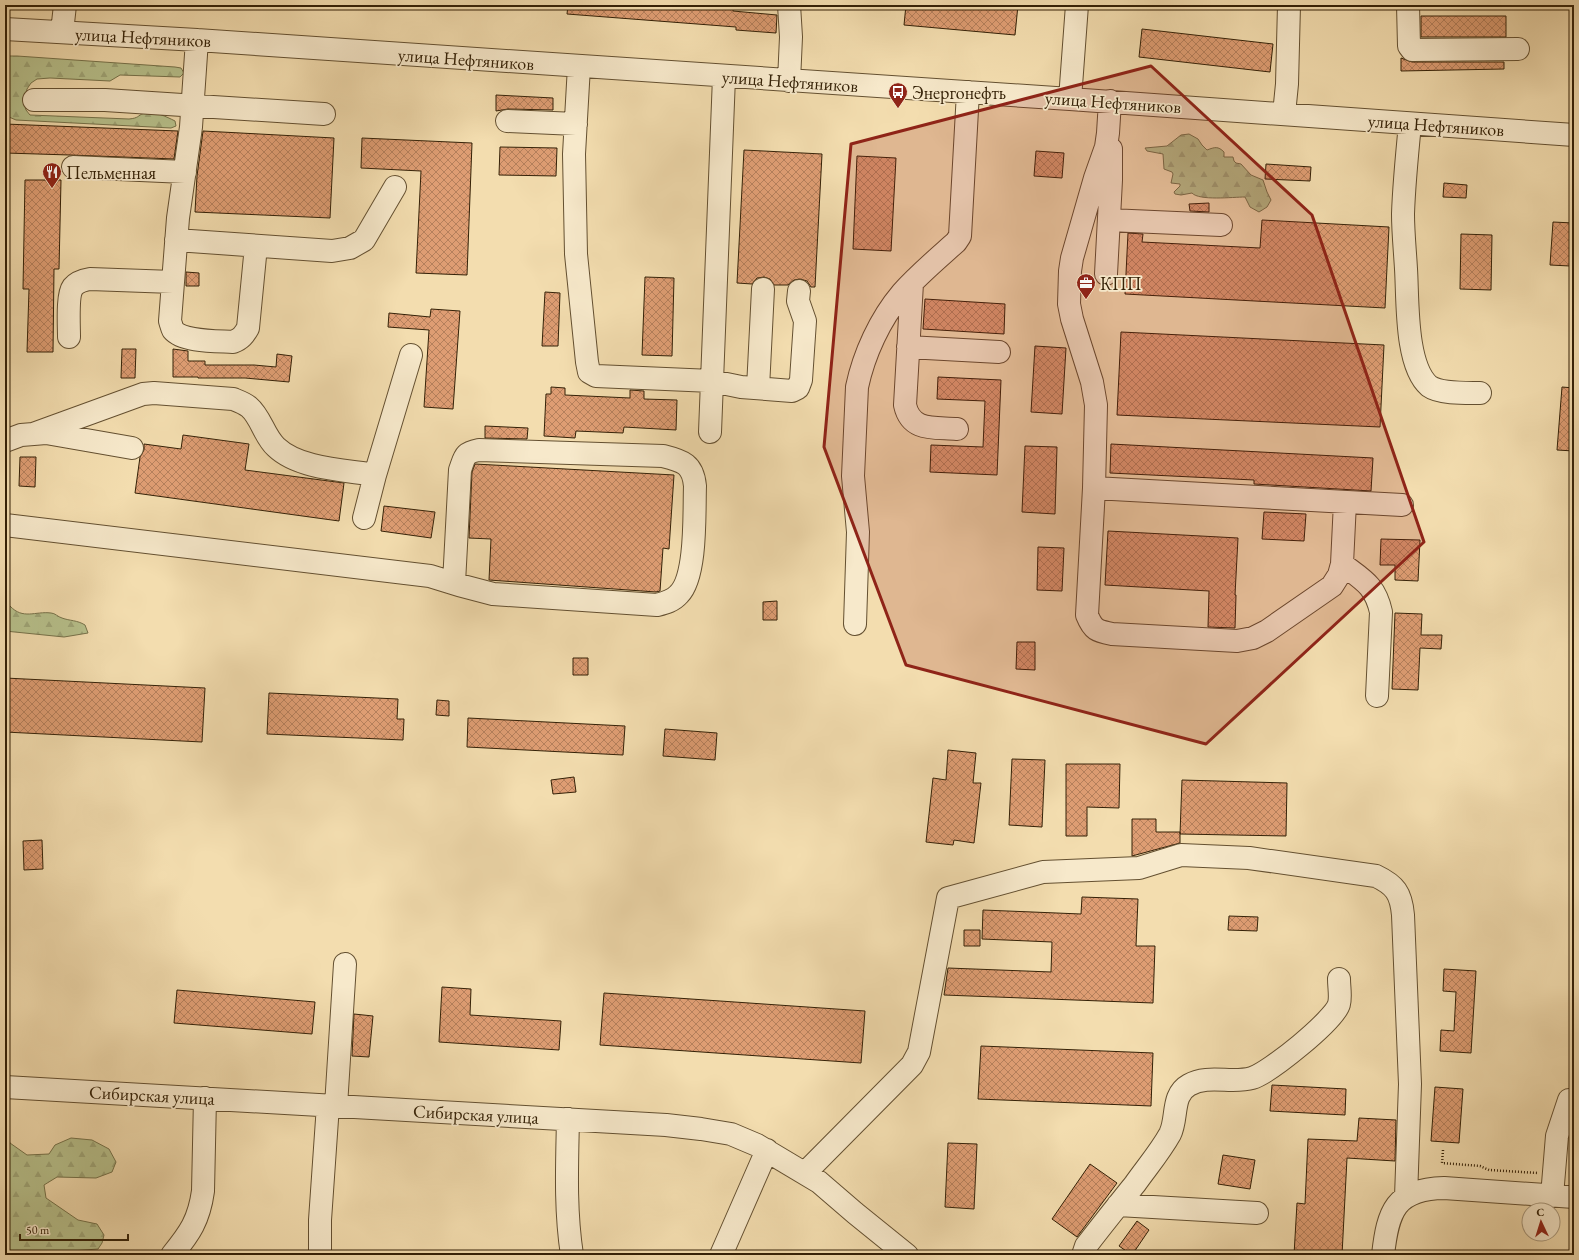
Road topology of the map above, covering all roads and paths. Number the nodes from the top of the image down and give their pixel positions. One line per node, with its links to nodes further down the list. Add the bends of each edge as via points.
1 (65, 5): 7 (street)
2 (789, 5): 12 (street)
3 (1077, 5): 14 (street)
4 (1289, 5): 19 (street)
5 (1408, 5): 9 (street, via 1409,46 1412,50)
6 (5, 29): 7 (street, улица Нефтяников)
7 (62, 32): 8 (street, улица Нефтяников)
8 (197, 40): 10 (street, улица Нефтяников); 17 (street)
9 (1518, 49)
10 (579, 66): 11 (street, улица Нефтяников); 21 (street)
11 (724, 77): 12 (street, улица Нефтяников); 41 (street)
12 (789, 81): 13 (street, улица Нефтяников)
13 (968, 92): 14 (street, улица Нефтяников); 34 (street, via 960,236)
14 (1070, 99): 16 (street, улица Нефтяников)
15 (34, 100): 17 (street, via 106,100)
16 (1110, 102): 19 (street, улица Нефтяников); 23 (street)
17 (193, 105): 18 (street); 26 (street)
18 (324, 114)
19 (1284, 114): 22 (street, улица Нефтяников)
20 (507, 121): 21 (street)
21 (576, 124): 41 (street, via 576,254 589,372 596,376)
22 (1410, 124): 24 (street, улица Нефтяников); 43 (street, via 1403,217 1412,348 1422,378 1430,386 1440,391)
23 (1108, 132): 28 (street, via 1111,149); 50 (street, via 1106,147 1076,243 1070,271 1069,304 1092,382 1096,405)
24 (1574, 136)
25 (73, 167): 26 (street)
26 (185, 172): 30 (street)
27 (395, 187): 31 (street, via 364,240 350,248 332,251)
28 (1109, 220): 29 (street); 32 (street)
29 (1221, 225)
30 (176, 240): 31 (street); 33 (street)
31 (256, 246): 33 (street, via 248,328 240,340 233,342 189,338 173,330 170,321)
32 (1106, 274)
33 (173, 282): 37 (street, via 90,279 79,282 73,287 70,296)
34 (912, 283): 38 (street); 57 (street, via 896,301 875,335 857,387 853,476 858,532)
35 (763, 289): 42 (street)
36 (799, 292): 42 (street, via 798,300 805,321 802,380 798,388 792,391)
37 (69, 336)
38 (908, 348): 39 (street); 44 (street, via 907,414 921,426)
39 (999, 352)
40 (411, 355): 49 (street)
41 (712, 381): 42 (street); 45 (street)
42 (758, 388)
43 (1480, 393)
44 (957, 430)
45 (710, 432)
46 (33, 434): 47 (street); 48 (street, via 46,433); 49 (street, via 143,394 233,399 250,407 270,440 284,453 312,465)
47 (5, 441)
48 (132, 448)
49 (375, 475): 53 (street)
50 (1094, 488): 51 (street); 55 (street, via 1087,615 1091,625 1099,631 1112,634 1238,641 1253,638 1332,586)
51 (1345, 502): 52 (street); 55 (street)
52 (1402, 505)
53 (364, 518)
54 (5, 525): 56 (street, via 430,576)
55 (1342, 564): 58 (street, via 1372,588 1378,600 1381,612)
56 (454, 583): 56 (street, via 493,594 657,605 668,602 680,594 690,572 693,553 694,476 688,465 663,456 479,450 469,452 460,470)
57 (855, 624)
58 (1377, 696)
59 (346, 964): 64 (street)
60 (1340, 979): 73 (street, via 1339,1004 1333,1015 1322,1027 1265,1072 1237,1081 1203,1080 1190,1084 1181,1091 1176,1102 1171,1132)
61 (5, 1087): 62 (street, Сибирская улица)
62 (205, 1098): 64 (street, Сибирская улица); 75 (street, via 201,1204 194,1225)
63 (1574, 1100): 69 (street, via 1569,1100 1559,1127)
64 (332, 1106): 65 (street, Сибирская улица); 76 (street, via 320,1220)
65 (568, 1119): 66 (street, Сибирская улица, via 701,1128 730,1134); 77 (street, via 567,1196)
66 (767, 1150): 68 (street, Сибирская улица); 78 (street)
67 (1443, 1150): 69 (path, via 1442,1163 1480,1166 1489,1170)
68 (805, 1173): 71 (street, via 916,1058 948,898 1043,872 1139,868 1181,855 1224,856 1376,876 1393,886 1400,896 1410,1063); 79 (street, Сибирская улица)
69 (1554, 1174): 70 (street)
70 (1552, 1196): 71 (street, via 1444,1188 1426,1189); 72 (street)
71 (1406, 1197): 81 (street, via 1394,1208 1390,1217)
72 (1574, 1198)
73 (1118, 1204): 74 (street); 80 (street, via 1086,1246)
74 (1257, 1213)
75 (172, 1255)
76 (320, 1255)
77 (572, 1255)
78 (721, 1255)
79 (907, 1255)
80 (1083, 1255)
81 (1383, 1255)

